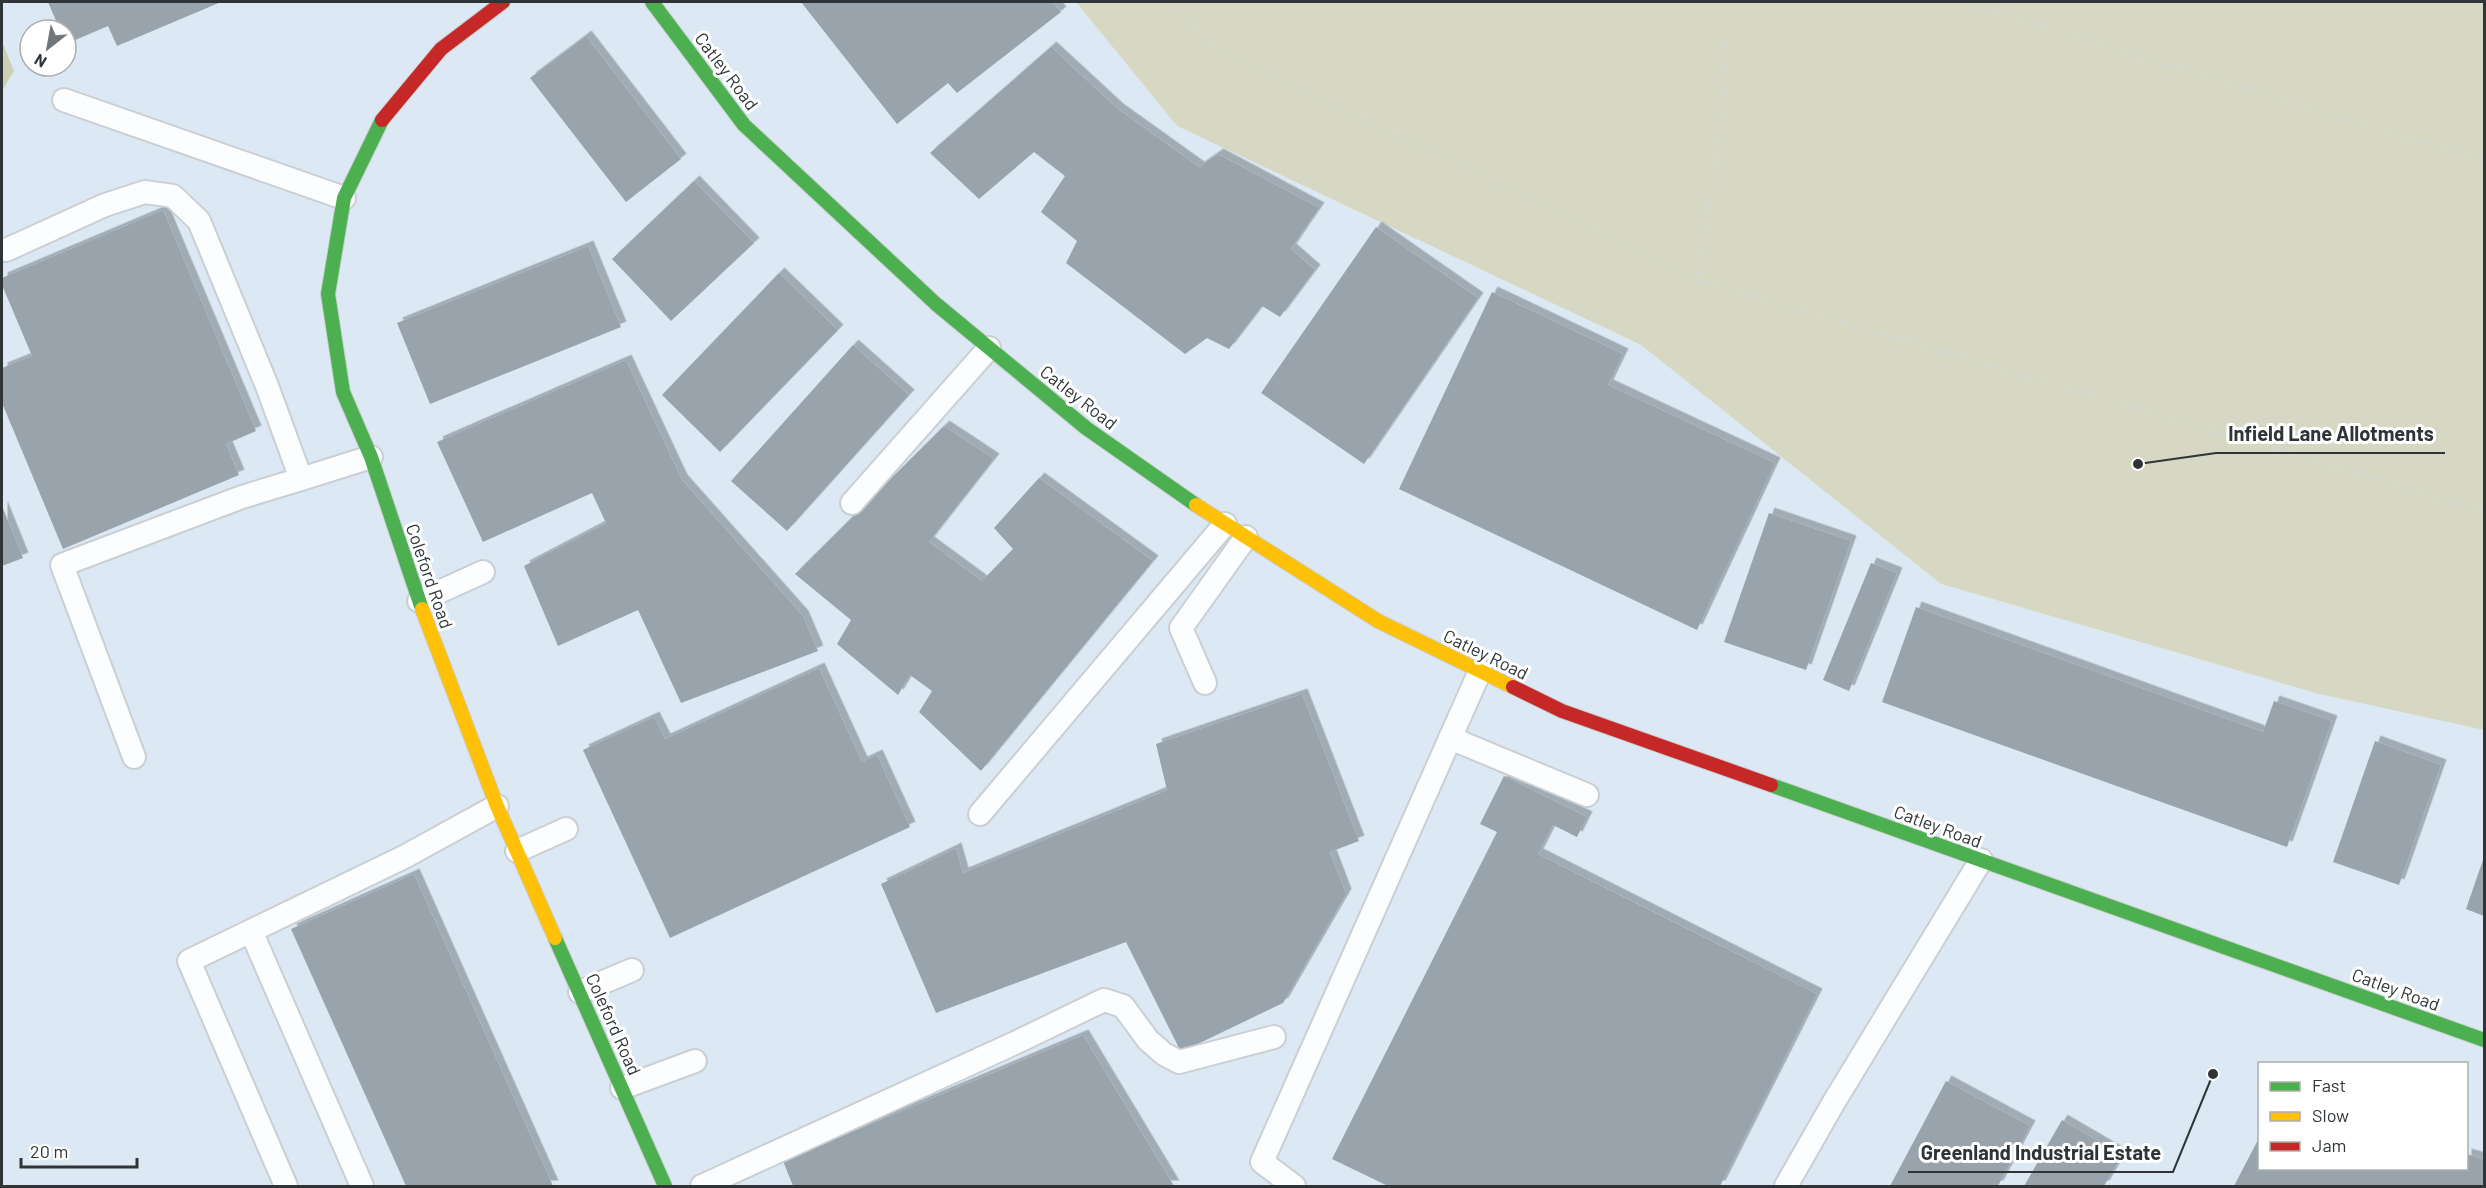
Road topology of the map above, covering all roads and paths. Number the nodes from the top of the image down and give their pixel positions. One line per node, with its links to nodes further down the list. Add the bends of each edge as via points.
1 (503, 2): 8 (street, Coleford Road, via 441,50 378,125)
2 (652, 2): 11 (street, Catley Road, via 744,125 936,304)
3 (1177, 2): 10 (path, via 1209,45)
4 (1729, 2): 10 (path, via 1722,109)
5 (1959, 2): 7 (path)
6 (64, 100): 8 (lane)
7 (2484, 160)
8 (344, 198): 12 (street, Coleford Road, via 328,294 343,392)
9 (6, 250): 13 (lane, via 105,205 145,192 173,196 199,221)
10 (1699, 280): 15 (path)
11 (989, 348): 14 (lane); 16 (street, Catley Road, via 1086,428)
12 (371, 457): 13 (lane); 19 (street, Coleford Road)
13 (301, 479): 23 (lane, via 242,497 62,565)
14 (852, 503)
15 (2484, 511)
16 (1224, 524): 17 (street, Catley Road); 26 (lane)
17 (1246, 537): 20 (street, Catley Road, via 1378,621); 21 (lane, via 1181,628)
18 (483, 572): 19 (lane)
19 (419, 601): 25 (street, Coleford Road)
20 (1480, 670): 22 (lane); 29 (street, Catley Road, via 1562,711)
21 (1205, 683)
22 (1450, 738): 24 (lane); 41 (lane, via 1262,1162)
23 (134, 757)
24 (1587, 795)
25 (497, 806): 28 (street, Coleford Road); 30 (lane, via 404,858)
26 (980, 814)
27 (566, 829): 28 (lane)
28 (518, 851): 32 (street, Coleford Road)
29 (1981, 860): 34 (street, Catley Road); 42 (lane)
30 (251, 931): 38 (lane, via 189,961); 39 (lane)
31 (632, 970): 32 (lane)
32 (580, 992): 36 (street, Coleford Road)
33 (1274, 1037): 40 (lane, via 1179,1062 1148,1040 1123,1006 1104,1000)
34 (2484, 1040)
35 (694, 1061): 36 (lane)
36 (622, 1088): 37 (street, Coleford Road)
37 (657, 1184)
38 (286, 1186)
39 (362, 1186)
40 (702, 1186)
41 (1294, 1186)
42 (1785, 1186)

